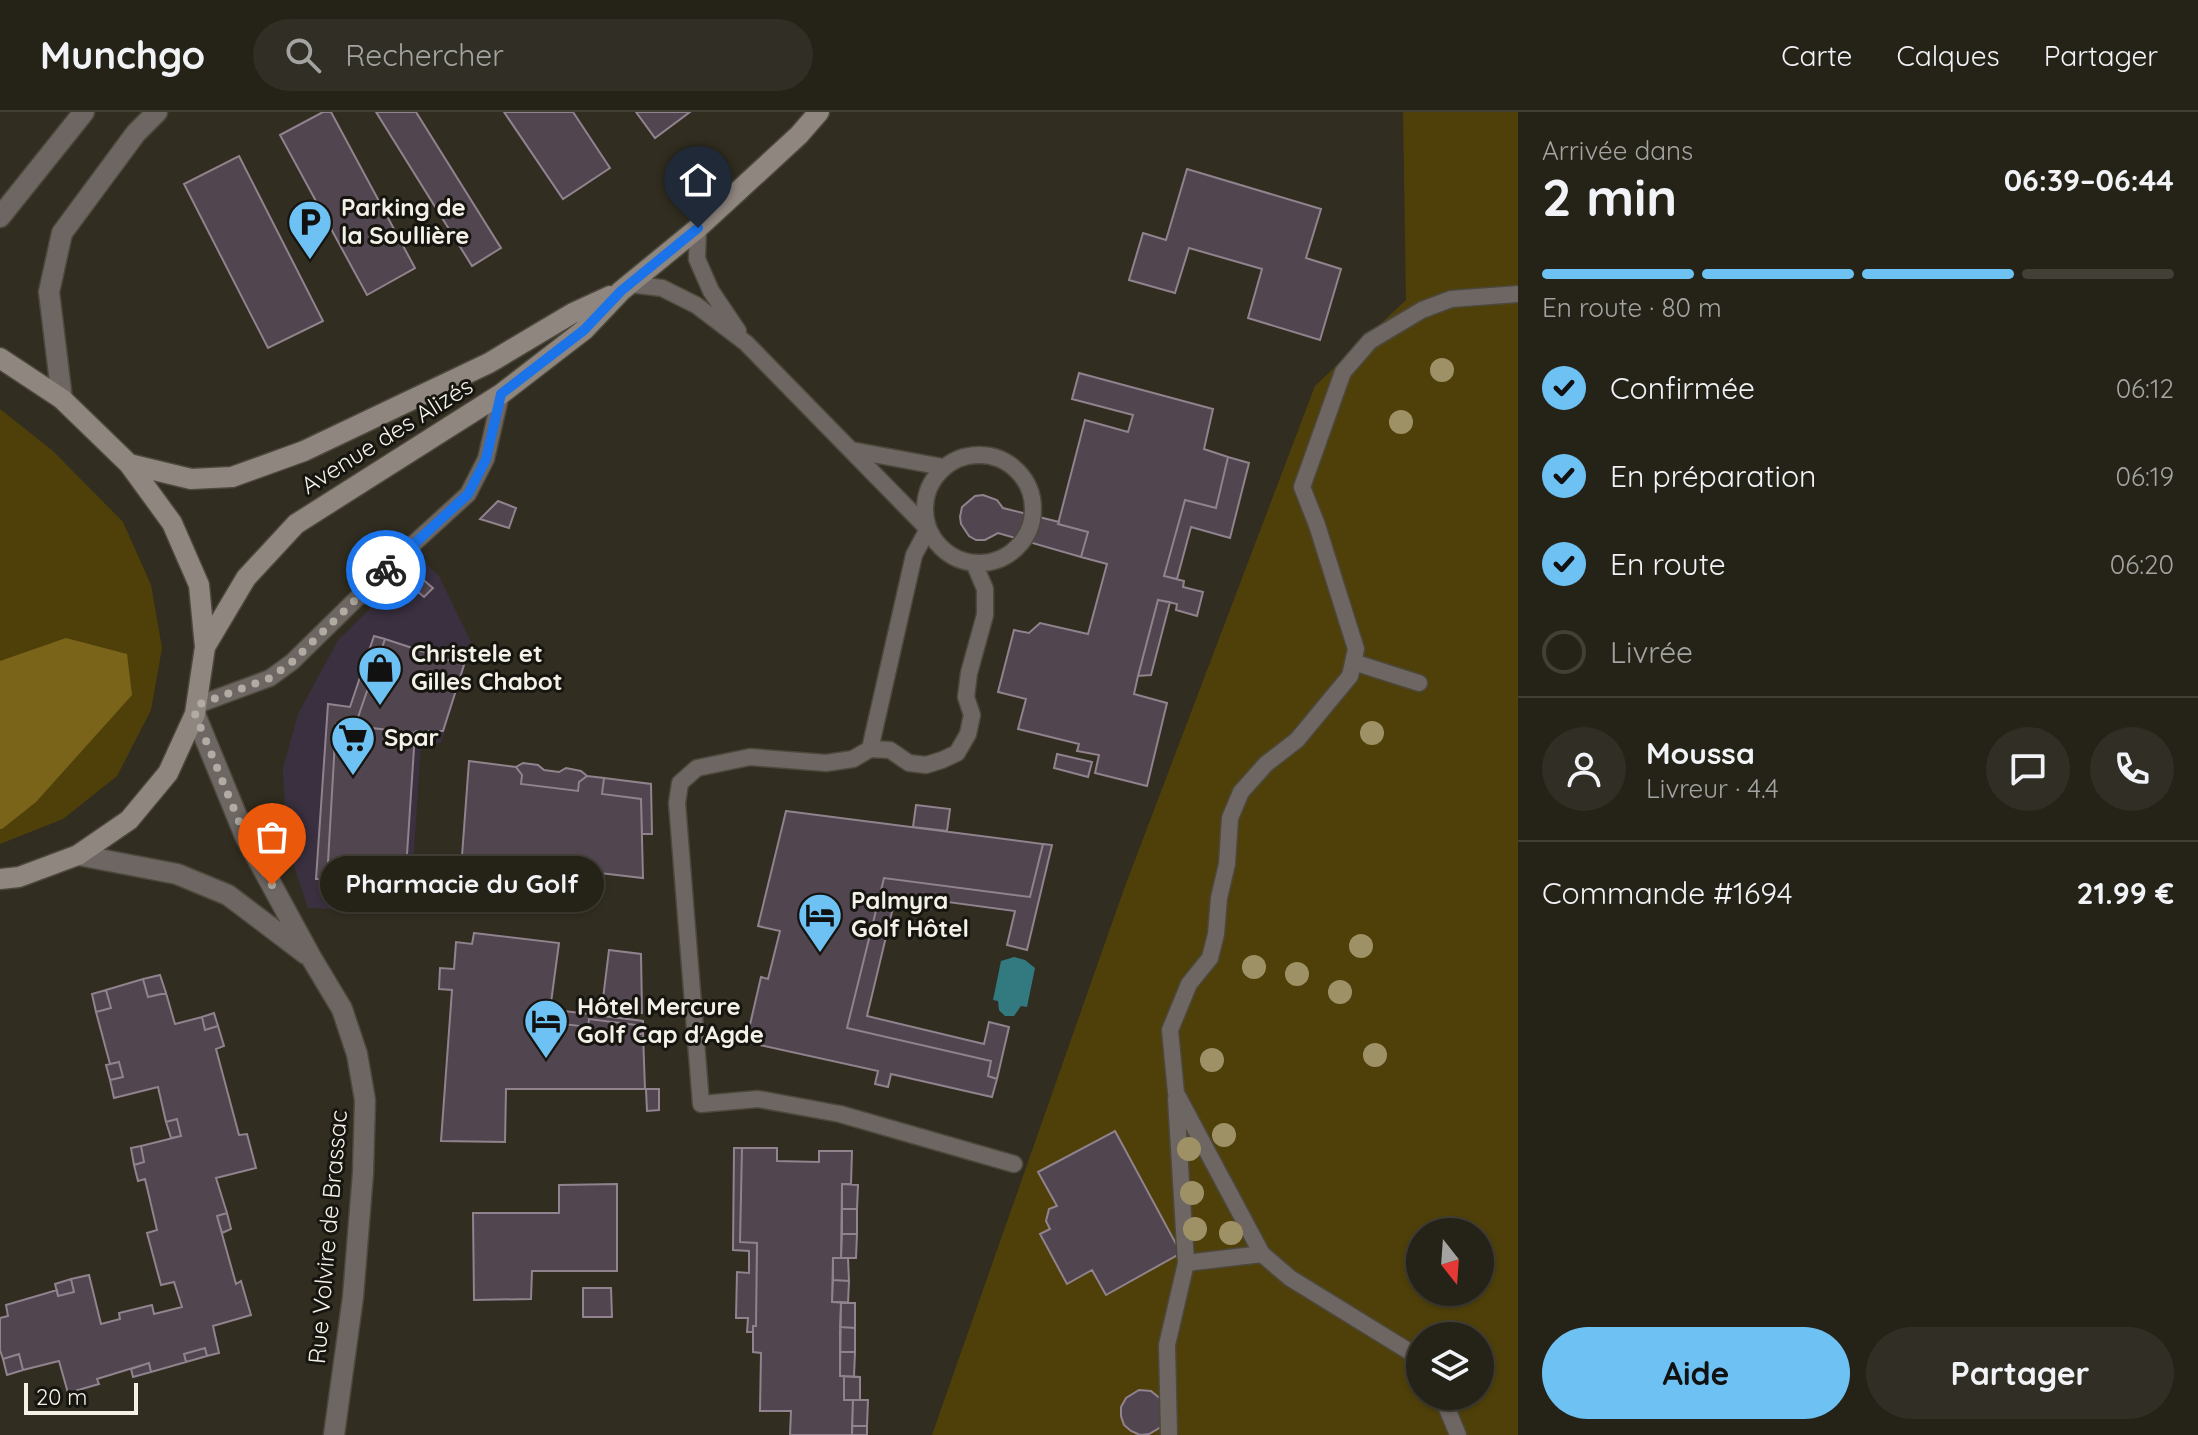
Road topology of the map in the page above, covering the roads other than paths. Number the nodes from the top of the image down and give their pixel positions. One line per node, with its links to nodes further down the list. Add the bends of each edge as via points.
1 (84, 112): 4 (street)
2 (157, 112): 11 (street, via 62,233 49,292)
3 (819, 112): 5 (street, Avenue des Alizés)
4 (1, 211)
5 (698, 228): 6 (street, Avenue des Alizés); 8 (lane, via 697,259 711,291)
6 (625, 287): 8 (lane, via 662,288 696,305); 10 (street, Avenue des Alizés, via 584,330); 13 (street, Avenue des Alizés, via 489,363 304,451 232,477 191,479)
7 (1518, 294): 18 (lane, via 1451,299 1422,310 1370,341 1343,372 1302,487 1356,649)
8 (746, 343): 12 (lane)
9 (0, 358): 11 (street)
10 (501, 394): 17 (street, Avenue des Alizés, via 296,524 246,578); 20 (lane, via 486,459 468,494 292,662 270,678)
11 (62, 399): 13 (street)
12 (851, 450): 14 (lane); 15 (lane)
13 (129, 464): 17 (street, via 172,523 199,585)
14 (943, 467): 15 (lane, via 929,486 924,512); 16 (lane, via 967,455 996,457 1013,466 1030,491 1029,529 1018,547 1002,558)
15 (928, 529): 16 (lane, via 947,553); 21 (lane, via 914,555)
16 (974, 563): 21 (lane, via 985,589 985,615 969,673 968,734 957,753 926,765 909,763 890,750)
17 (205, 647): 20 (street)
18 (1353, 662): 19 (lane); 25 (lane, via 1350,676 1323,710 1241,792 1230,818 1210,958 1189,984 1170,1030)
19 (1419, 683)
20 (196, 709): 22 (street, via 168,773 129,820); 24 (street, Rue Volvire de Brassac, via 245,836)
21 (870, 749): 26 (lane, via 853,759 826,763 750,757 697,768 680,783 677,803 701,1104 758,1099 840,1114)
22 (78, 855): 23 (street); 24 (street, Rue Volvire de Brassac, via 177,874 228,895)
23 (0, 879)
24 (312, 959): 31 (street, Rue Volvire de Brassac, via 342,1009 365,1100 353,1297)
25 (1176, 1093): 27 (lane); 28 (lane)
26 (1014, 1164)
27 (1262, 1254): 28 (lane); 29 (lane, via 1290,1278)
28 (1186, 1263): 32 (lane, via 1167,1345)
29 (1406, 1350)
30 (1448, 1410): 33 (lane)
31 (334, 1435)
32 (1169, 1435)
33 (1458, 1435)

